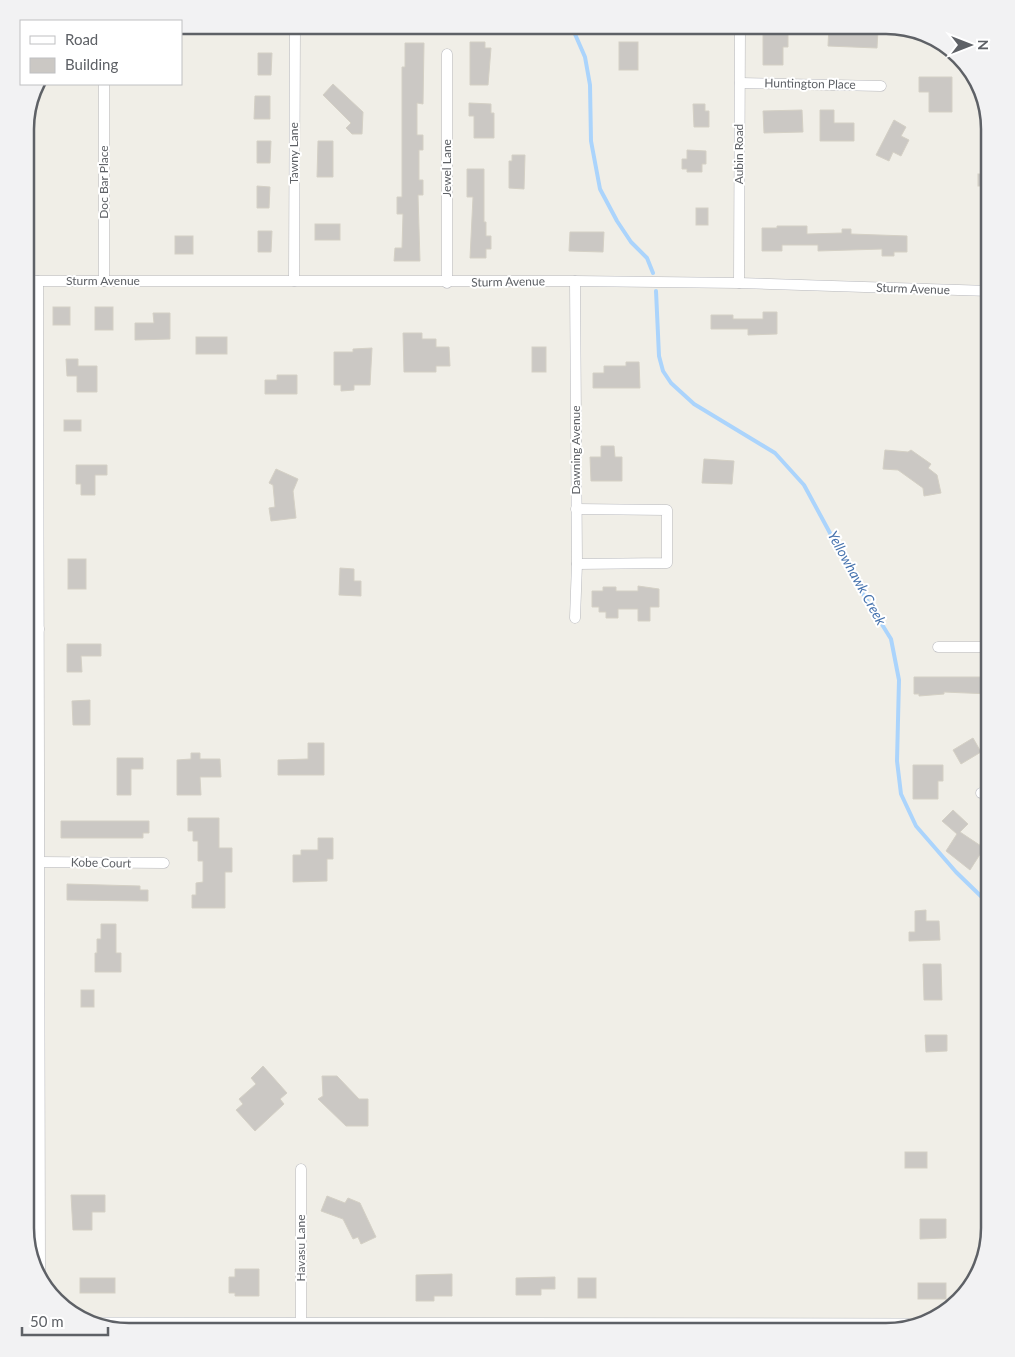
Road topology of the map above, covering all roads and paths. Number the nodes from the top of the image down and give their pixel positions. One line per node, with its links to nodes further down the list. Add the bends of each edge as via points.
1 (295, 34): 10 (street, Tawny Lane)
2 (740, 34): 4 (street, Aubin Road)
3 (447, 54): 12 (street, Jewel Lane)
4 (740, 82): 6 (street, Huntington Place); 13 (street, Aubin Road)
5 (104, 85): 9 (street, Doc Bar Place)
6 (881, 86)
7 (34, 281): 8 (street, Sturm Avenue)
8 (38, 281): 9 (street, Sturm Avenue); 19 (street)
9 (104, 281): 10 (street, Sturm Avenue)
10 (294, 281): 12 (street, Sturm Avenue)
11 (575, 281): 12 (street, Sturm Avenue); 13 (street, Sturm Avenue); 15 (street, Dawning Avenue)
12 (447, 283)
13 (739, 283): 14 (street, Sturm Avenue)
14 (981, 291)
15 (576, 509): 16 (street, Dawning Avenue); 16 (street, via 667,510 667,563)
16 (577, 564): 17 (street, Dawning Avenue)
17 (575, 618)
18 (34, 629): 19 (street)
19 (39, 629): 22 (street)
20 (938, 647): 21 (street)
21 (981, 648)
22 (39, 862): 23 (street, Kobe Court); 25 (street)
23 (164, 863)
24 (34, 995): 25 (street)
25 (39, 995): 27 (street)
26 (301, 1169): 28 (street, Havasu Lane)
27 (40, 1261)
28 (301, 1323)

